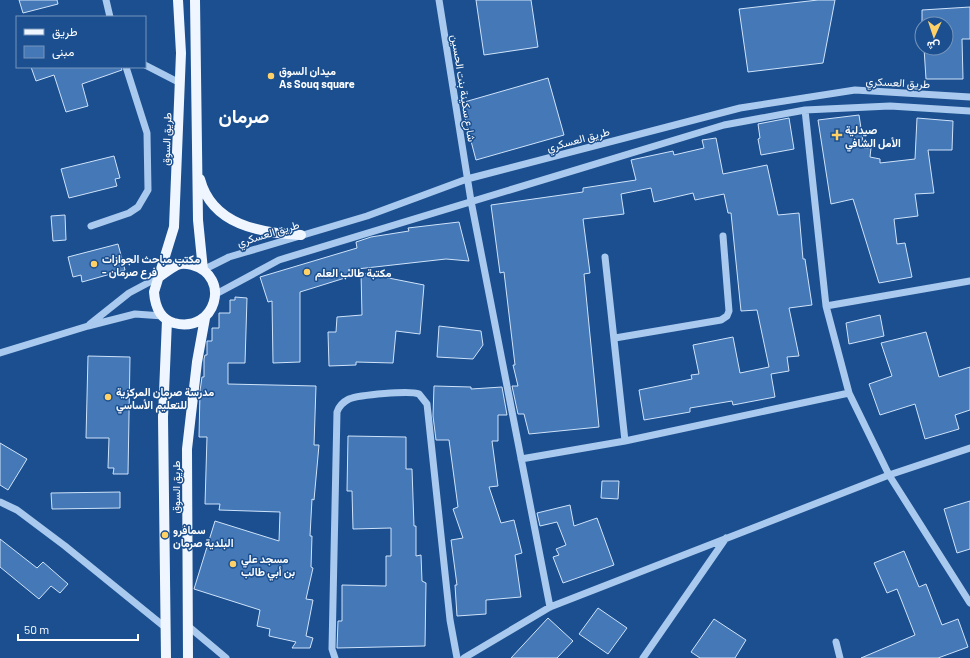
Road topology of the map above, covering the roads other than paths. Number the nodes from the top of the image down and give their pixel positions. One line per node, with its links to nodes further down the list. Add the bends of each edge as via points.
1 (106, 0): 5 (street)
2 (178, 0): 8 (main road, طريق السوق, via 181,29)
3 (195, 0): 12 (main road)
4 (440, 0): 13 (street, شارع سكينة بنت الحسين)
5 (110, 16)
6 (146, 66): 8 (street)
7 (126, 68): 15 (street, via 147,132 148,190 138,207 129,214)
8 (180, 83): 20 (main road, طريق السوق, via 174,227)
9 (970, 97): 13 (street, طريق العسكري, via 855,90 740,108)
10 (805, 110): 11 (street, via 890,106); 14 (street, via 724,125); 23 (street)
11 (970, 111)
12 (198, 172): 16 (main road, via 209,200 220,212 255,230 277,234); 19 (main road, via 198,220)
13 (467, 179): 14 (street, شارع سكينة بنت الحسين); 16 (street, طريق العسكري, via 367,216)
14 (471, 201): 22 (street, via 279,260); 32 (street, شارع سكينة بنت الحسين)
15 (91, 226)
16 (300, 234): 19 (street, طريق العسكري, via 229,257)
17 (722, 236): 27 (street, via 729,311 727,316 721,320)
18 (605, 257): 27 (street)
19 (203, 270): 20 (main road, via 187,264 178,264); 22 (main road, via 213,282)
20 (159, 277): 24 (main road, via 154,292 155,302); 26 (street, via 129,293)
21 (970, 281): 23 (street)
22 (216, 294): 25 (main road, via 213,307)
23 (826, 306): 29 (street)
24 (165, 318): 25 (main road, via 186,325); 26 (street, via 135,314); 39 (main road, طريق السوق, via 163,417)
25 (205, 318): 38 (main road, طريق السوق, via 187,449)
26 (88, 326): 28 (street)
27 (615, 338): 30 (street)
28 (0, 353)
29 (849, 394): 30 (street); 33 (street)
30 (625, 442): 32 (street)
31 (970, 448): 33 (street)
32 (521, 459): 37 (street, شارع سكينة بنت الحسين)
33 (889, 475): 35 (street); 36 (street)
34 (0, 502): 39 (street, via 17,510 65,546)
35 (726, 538): 37 (street); 47 (street)
36 (970, 603)
37 (550, 607): 46 (street)
38 (188, 626): 42 (main road, طريق السوق); 43 (street)
39 (166, 628): 41 (main road, طريق السوق)
40 (836, 642): 48 (street)
41 (166, 658)
42 (188, 658)
43 (226, 658)
44 (335, 658): 45 (street, via 332,649 337,412 340,406 351,398 407,392 419,394 427,404 450,620)
45 (457, 658)
46 (464, 658)
47 (643, 658)
48 (840, 658)

